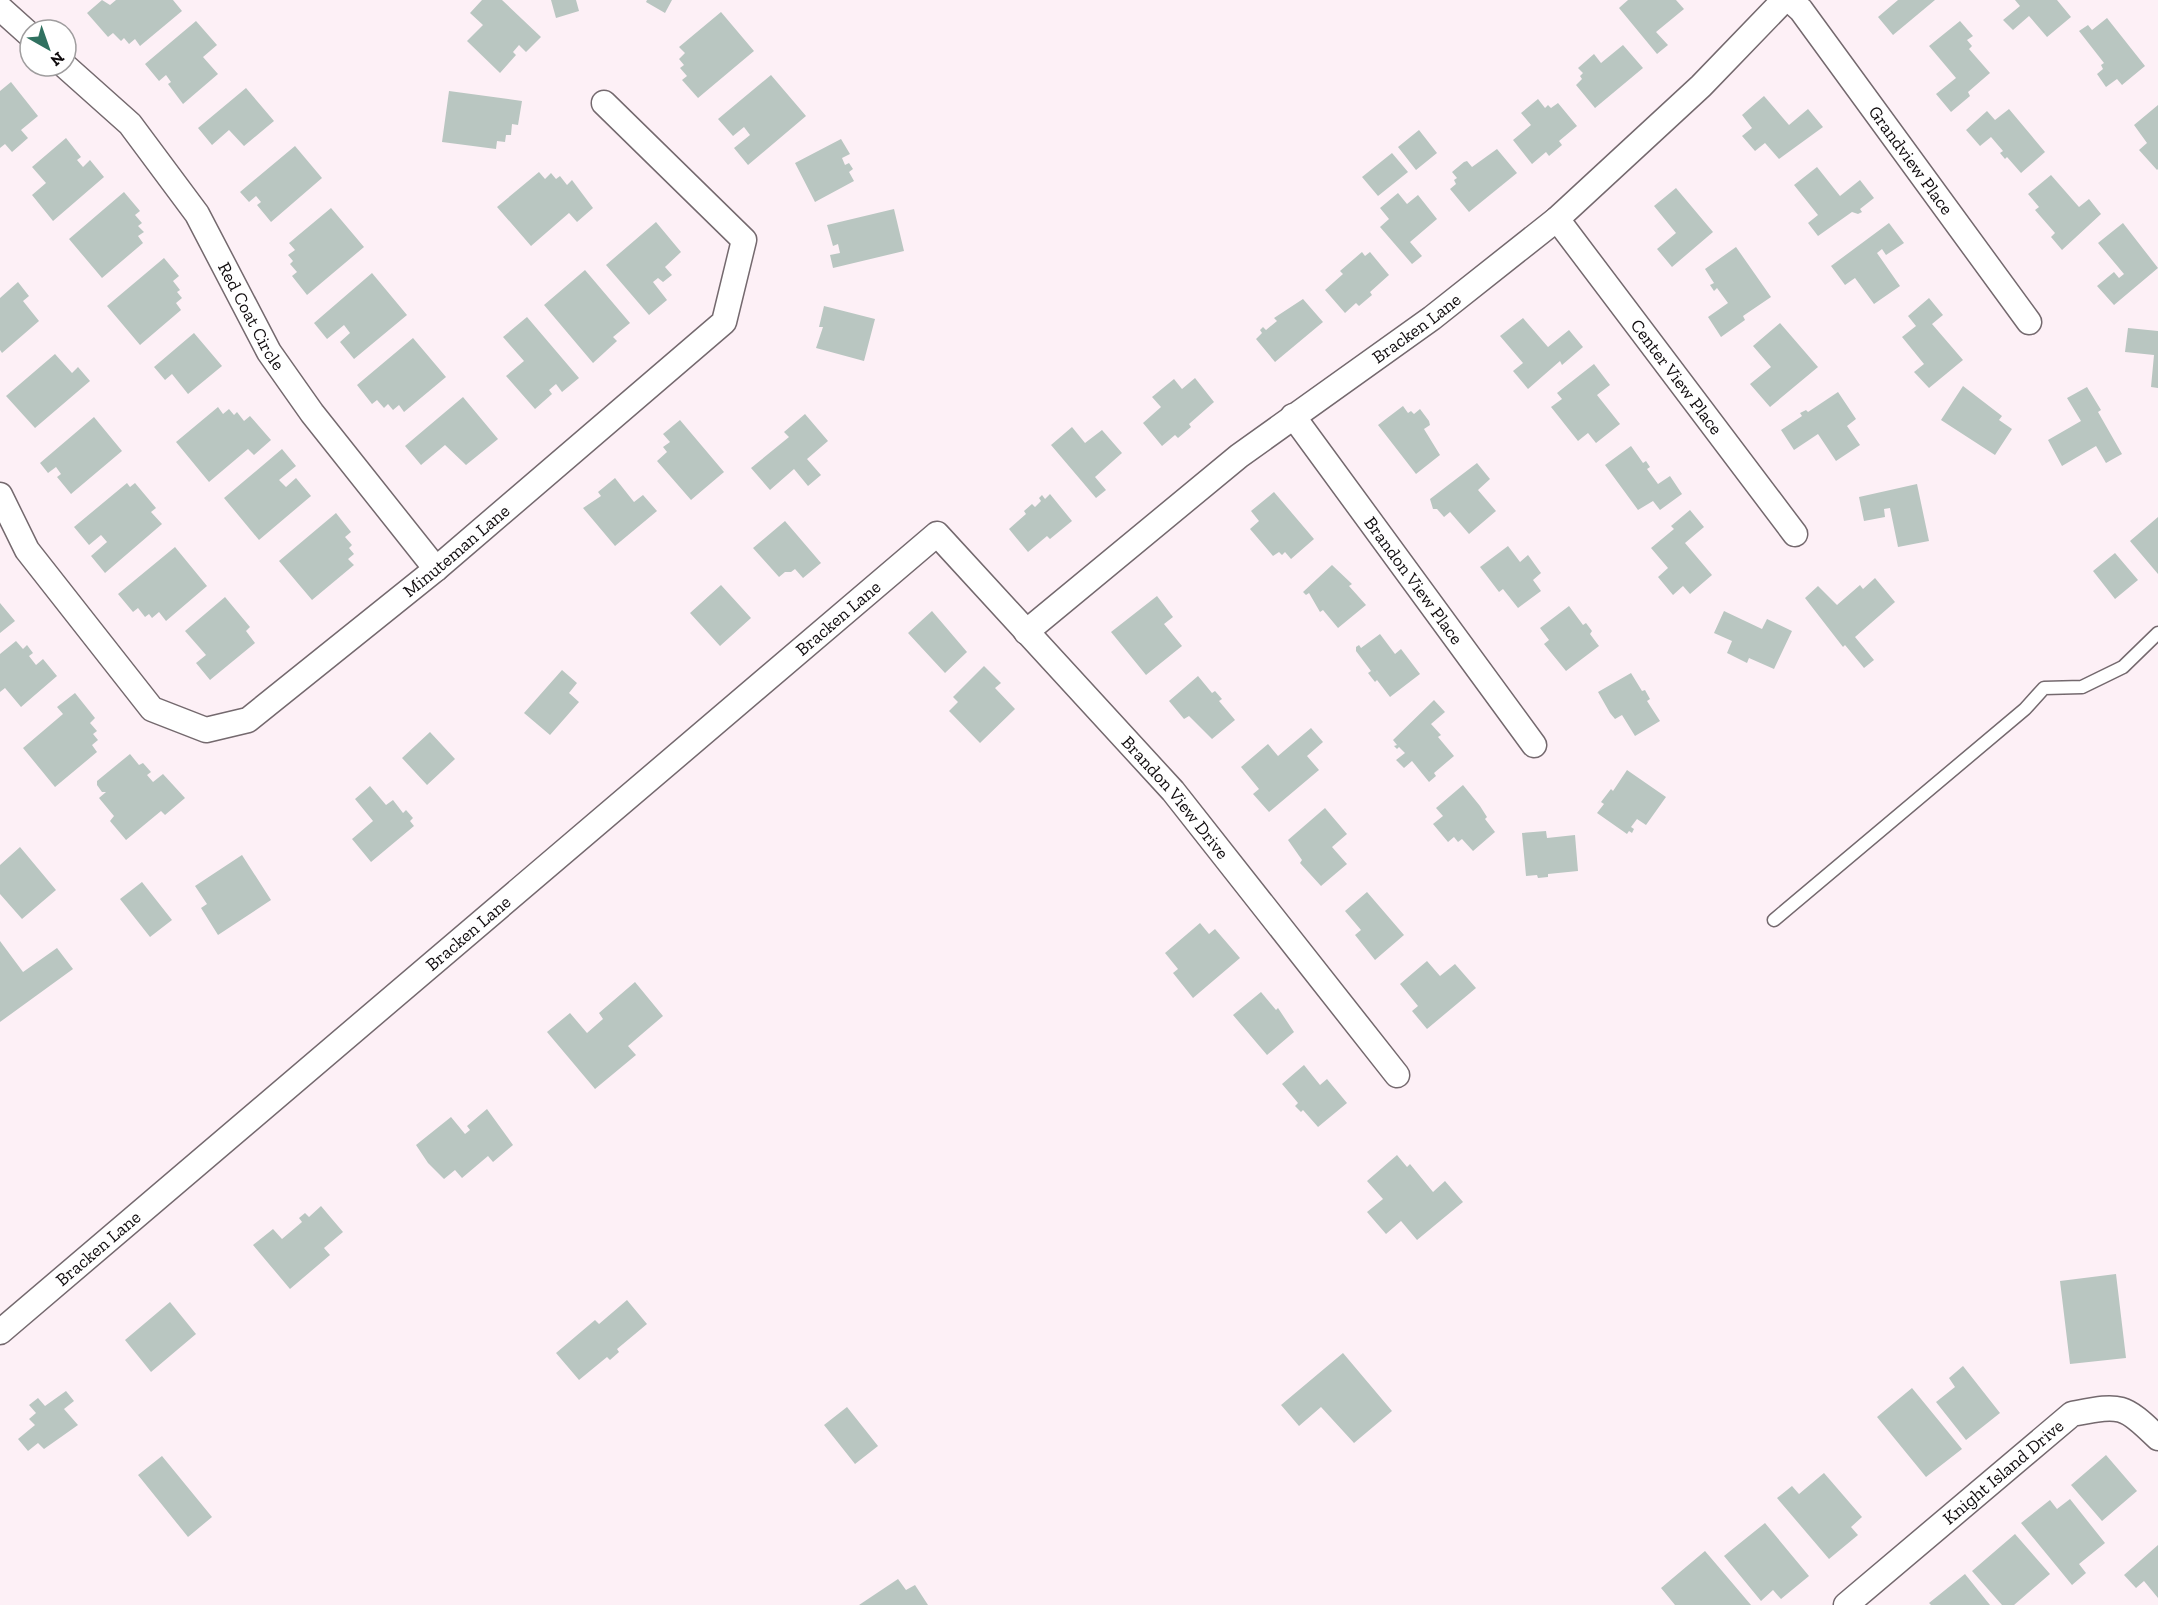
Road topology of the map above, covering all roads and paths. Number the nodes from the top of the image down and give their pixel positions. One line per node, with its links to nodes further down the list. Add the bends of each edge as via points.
1 (1784, 0): 7 (street, Bracken Lane, via 1701,86)
2 (1790, 0): 8 (street, Grandview Place)
3 (0, 8): 4 (street)
4 (18, 24)
5 (78, 78): 13 (street, Red Coat Circle, via 130,124 197,214 269,352 312,413)
6 (604, 104): 13 (street, Minuteman Lane, via 744,240 724,322)
7 (1557, 219): 9 (street, Bracken Lane, via 1431,318); 12 (street, Center View Place)
8 (2029, 322)
9 (1293, 416): 14 (street, Bracken Lane, via 1174,508); 16 (street, Brandon View Place)
10 (0, 495): 13 (street, Minuteman Lane, via 27,550 152,708 206,730 248,720)
11 (937, 534): 14 (street, Brandon View Drive); 19 (street, Bracken Lane)
12 (1795, 534)
13 (436, 569)
14 (1026, 632): 18 (street, Brandon View Drive, via 1180,800)
15 (2158, 633): 17 (lane, via 2123,667 2082,687 2044,688 2025,709)
16 (1534, 744)
17 (1774, 920)
18 (1397, 1075)
19 (0, 1332)
20 (2158, 1438): 21 (street, Knight Island Drive, via 2137,1418 2114,1406 2072,1414)
21 (1857, 1602)

